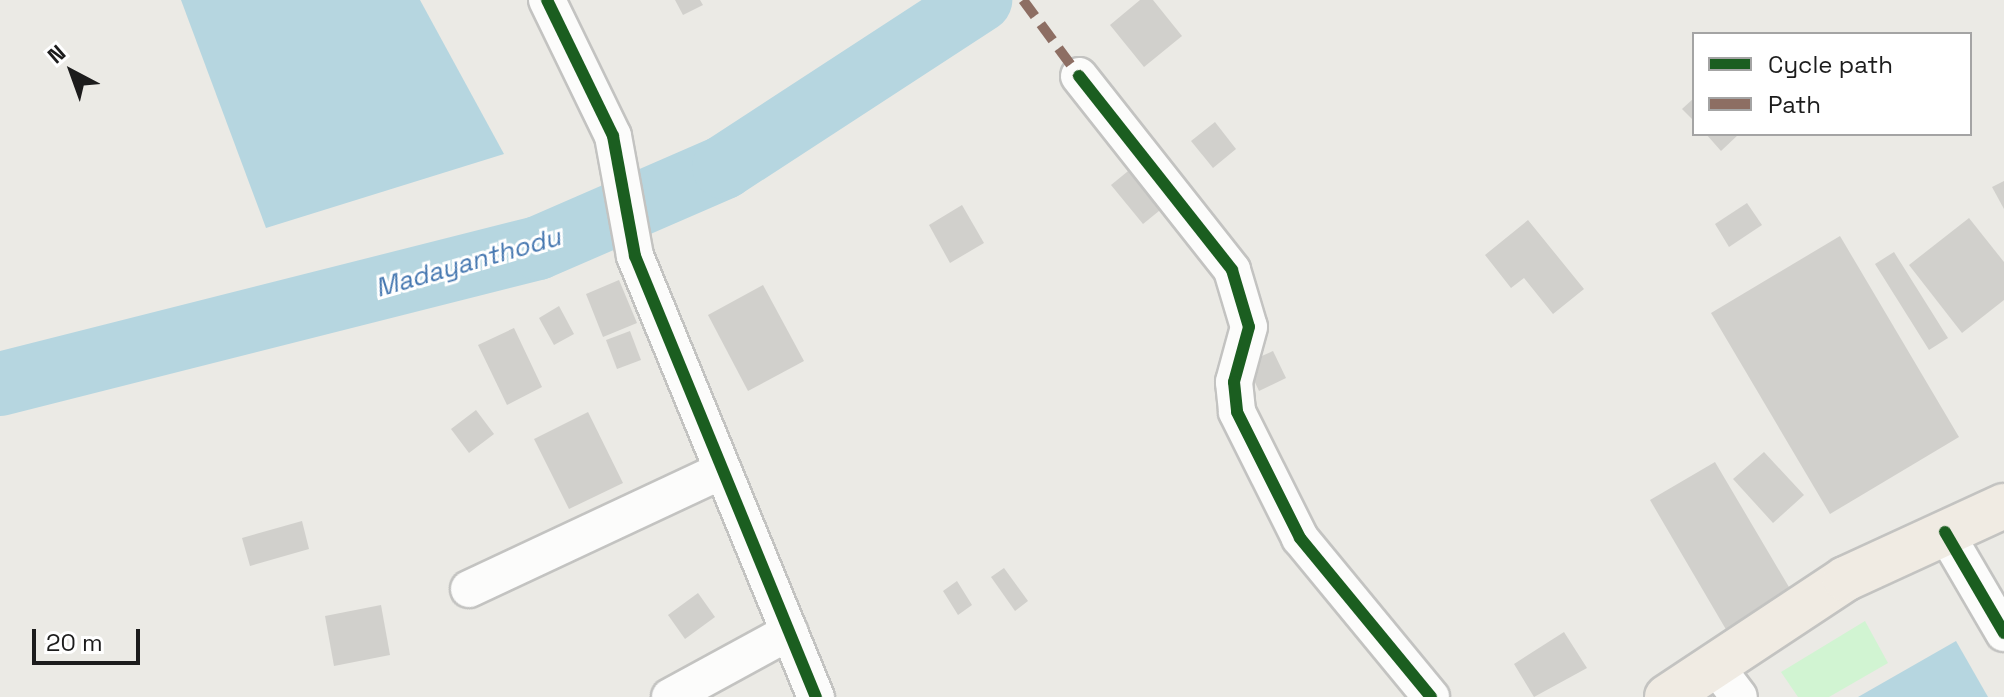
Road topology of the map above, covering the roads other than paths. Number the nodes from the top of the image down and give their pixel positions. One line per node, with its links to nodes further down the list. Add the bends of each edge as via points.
1 (547, 0): 3 (street, via 613,136 635,256)
2 (1079, 76): 12 (street, via 1232,270 1249,327 1234,382 1237,412 1300,538)
3 (723, 470): 6 (street); 7 (street)
4 (2004, 506): 5 (main road)
5 (1945, 532): 8 (street); 9 (main road, via 1845,579)
6 (469, 589)
7 (789, 632): 10 (street); 11 (street)
8 (2004, 633)
9 (1727, 680): 13 (main road)
10 (670, 697)
11 (816, 697)
12 (1431, 697)
13 (1667, 697)

